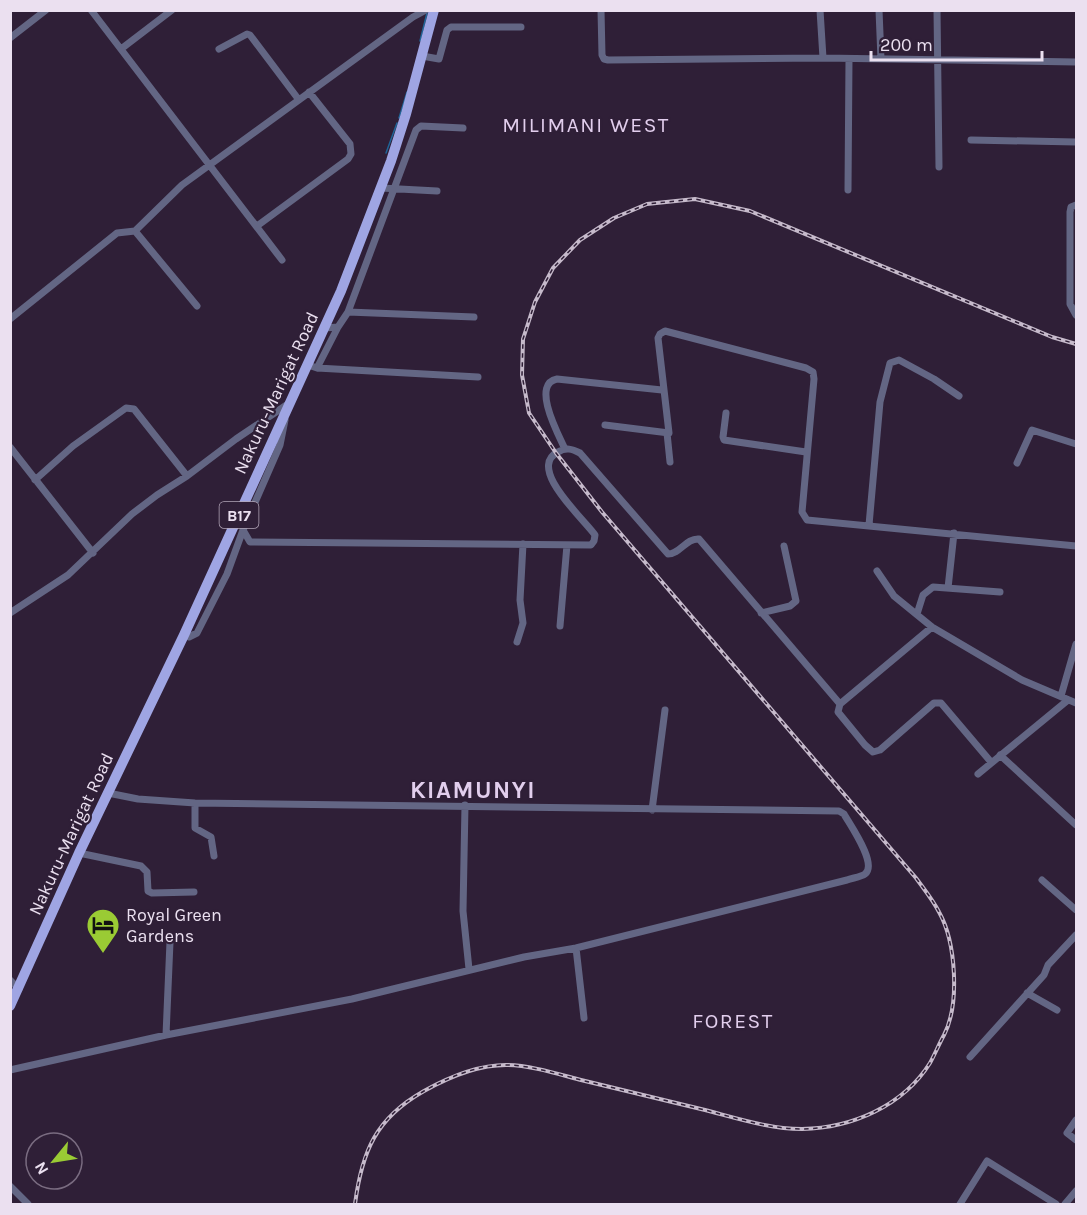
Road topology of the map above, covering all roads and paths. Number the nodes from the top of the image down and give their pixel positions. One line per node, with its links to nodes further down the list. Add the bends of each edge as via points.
1 (46, 10): 10 (street)
2 (91, 10): 11 (street)
3 (172, 10): 11 (street)
4 (601, 10): 14 (street, via 602,55 608,60)
5 (820, 10): 14 (street)
6 (879, 10): 16 (street)
7 (937, 10): 17 (street)
8 (431, 11): 13 (main road, Nakuru-Marigat Road / B17); 19 (street, via 413,17)
9 (521, 27): 13 (street, via 451,27 439,59)
10 (10, 38)
11 (121, 49): 24 (street)
12 (219, 49): 20 (street, via 250,35)
13 (422, 56): 26 (main road, Nakuru-Marigat Road / B17)
14 (823, 58): 15 (street)
15 (849, 59): 16 (street); 28 (street)
16 (881, 59): 17 (street)
17 (938, 59): 18 (street); 25 (street)
18 (1077, 62)
19 (309, 92): 20 (street); 31 (street, via 350,144 351,154)
20 (299, 100): 24 (street)
21 (463, 128): 27 (street, via 418,128)
22 (971, 140): 23 (street)
23 (1077, 142)
24 (210, 166): 31 (street); 32 (street, via 182,185)
25 (939, 167)
26 (381, 188): 27 (street); 40 (main road, Nakuru-Marigat Road / B17)
27 (394, 190): 29 (street); 35 (street)
28 (848, 190)
29 (437, 191)
30 (1077, 205): 36 (street, via 1070,212 1070,304)
31 (257, 226): 33 (street)
32 (135, 231): 34 (street); 38 (street, via 117,233)
33 (282, 260)
34 (197, 306)
35 (348, 312): 37 (street); 39 (street)
36 (1077, 315)
37 (474, 317)
38 (10, 319)
39 (338, 327): 40 (street); 41 (street)
40 (325, 328): 41 (main road, Nakuru-Marigat Road / B17)
41 (313, 366): 42 (street); 45 (main road, Nakuru-Marigat Road / B17)
42 (478, 377)
43 (662, 390): 48 (street); 51 (street, via 557,379 549,382 545,396); 52 (street, via 658,338 663,332 810,370 814,379)
44 (959, 396): 57 (street, via 899,360 890,363 880,402)
45 (288, 407): 55 (street); 58 (street, via 280,445); 75 (main road, Nakuru-Marigat Road / B17)
46 (726, 413): 52 (street, via 724,440)
47 (605, 424): 48 (street)
48 (667, 433): 53 (street)
49 (1077, 444): 54 (street, via 1032,429)
50 (10, 447): 56 (street)
51 (565, 449): 63 (street, via 552,456 548,471 555,486 595,535 591,545); 71 (street, via 580,453 668,554 692,539 699,539)
52 (806, 452): 57 (street, via 802,512 807,520)
53 (670, 462)
54 (1017, 463)
55 (187, 476): 56 (street, via 134,409 126,408); 66 (street, via 132,514)
56 (34, 480): 66 (street)
57 (869, 525): 59 (street)
58 (243, 530): 60 (street); 61 (street)
59 (954, 533): 65 (street); 68 (street)
60 (239, 542): 61 (street); 75 (street, via 197,633 189,637)
61 (250, 542): 62 (street)
62 (524, 544): 63 (street); 76 (street, via 520,600 523,623)
63 (567, 544): 73 (street)
64 (784, 546): 71 (street, via 796,601)
65 (1077, 546)
66 (93, 553): 70 (street)
67 (877, 571): 72 (street, via 894,596)
68 (948, 588): 69 (street); 72 (street, via 933,587 927,591)
69 (1000, 592)
70 (10, 613)
71 (761, 613): 80 (street)
72 (917, 614): 74 (street)
73 (560, 626)
74 (932, 627): 78 (street, via 1022,680); 80 (street)
75 (184, 634): 85 (main road, Nakuru-Marigat Road / B17)
76 (518, 642)
77 (1077, 644): 78 (street)
78 (1064, 698): 79 (street); 82 (street)
79 (1077, 703)
80 (840, 704): 83 (street, via 838,712 873,752 937,702)
81 (665, 710): 88 (street)
82 (1000, 755): 83 (street); 89 (street)
83 (991, 762): 84 (street)
84 (978, 774)
85 (108, 793): 86 (street); 90 (main road, Nakuru-Marigat Road / B17)
86 (195, 803): 87 (street); 91 (street, via 195,828 211,837)
87 (465, 806): 88 (street); 98 (street, via 463,911)
88 (652, 810): 97 (street, via 839,811 866,852 868,870 865,875 847,880)
89 (1077, 825)
90 (79, 853): 93 (street, via 141,866 147,872 146,885 152,893); 100 (main road, Nakuru-Marigat Road / B17)
91 (213, 856)
92 (1042, 880): 94 (street)
93 (194, 892)
94 (1077, 910)
95 (1077, 935): 101 (street)
96 (170, 942): 105 (street)
97 (576, 948): 98 (street); 104 (street)
98 (469, 969): 105 (street, via 352,999)
99 (10, 980): 100 (street)
100 (19, 989): 102 (main road, Nakuru-Marigat Road / B17)
101 (1027, 993): 103 (street); 106 (street)
102 (10, 1006)
103 (1057, 1010)
104 (584, 1018)
105 (166, 1035): 107 (street)
106 (970, 1057)
107 (10, 1070)
108 (1077, 1120): 109 (street, via 1067,1133)
109 (1077, 1140)
110 (10, 1186): 112 (street)
111 (1077, 1191): 115 (street)
112 (28, 1204)
113 (960, 1204): 114 (street, via 987,1161)
114 (1056, 1204)
115 (1065, 1204)

